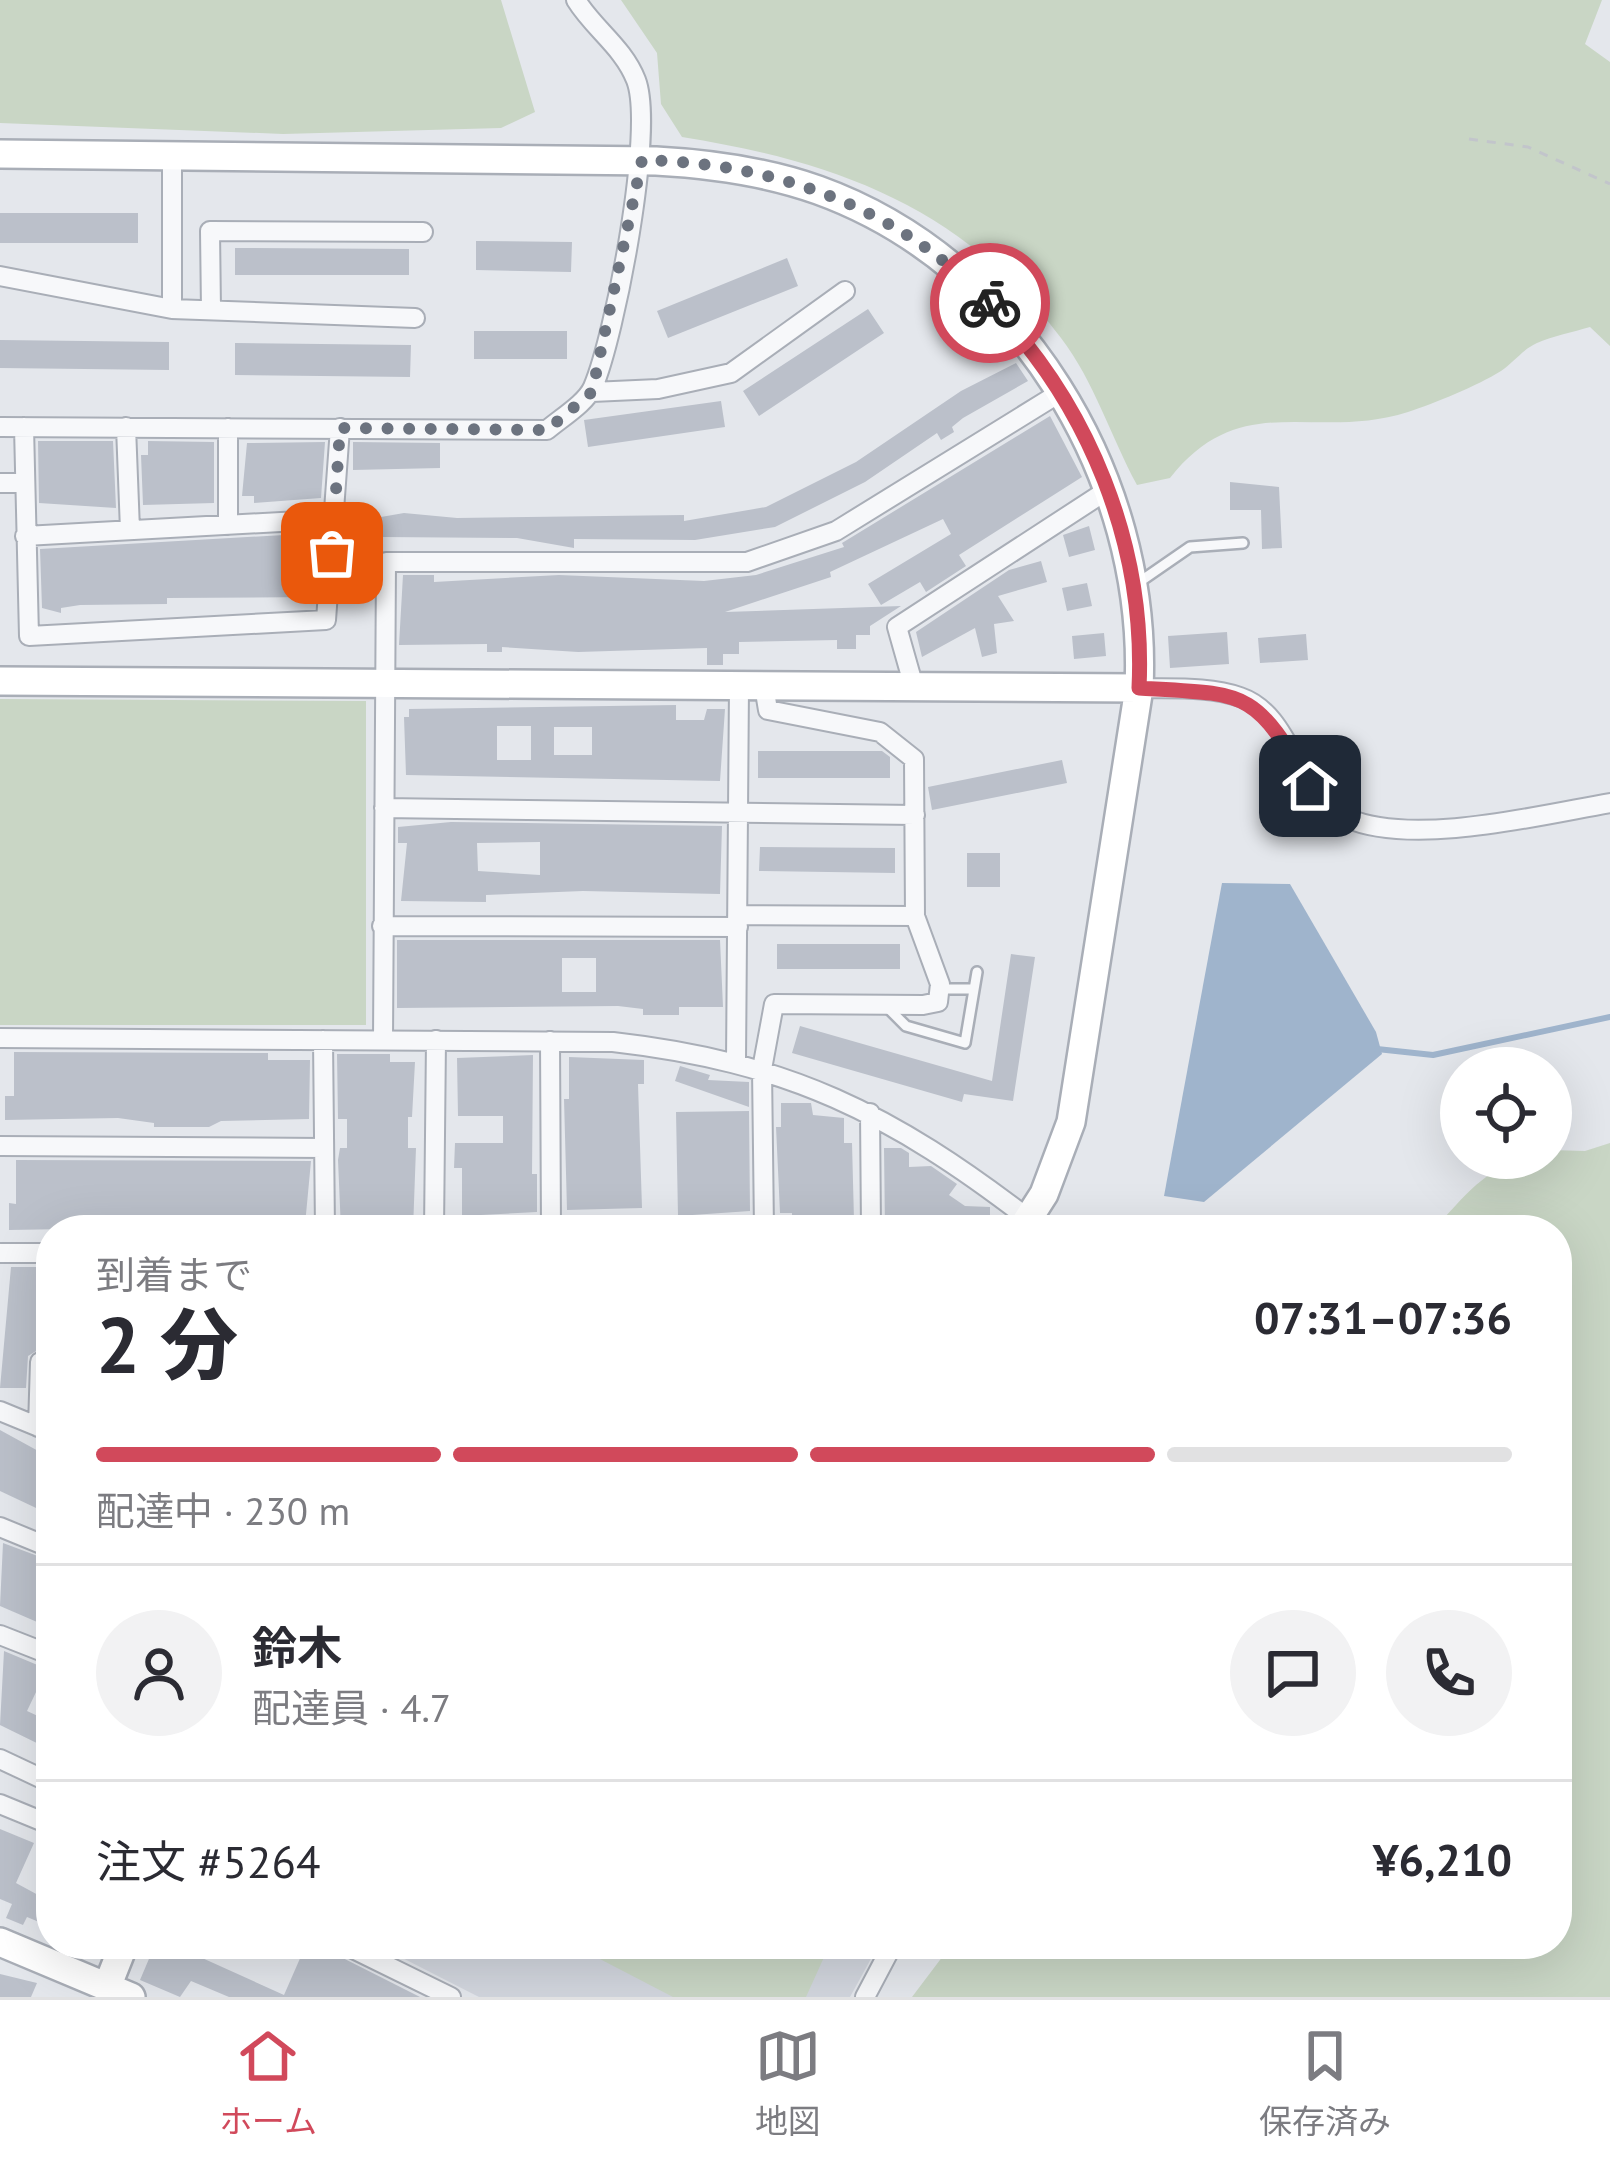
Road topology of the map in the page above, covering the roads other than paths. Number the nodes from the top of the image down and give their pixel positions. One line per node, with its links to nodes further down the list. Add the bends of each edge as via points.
1 (576, 0): 4 (street, via 623,52 638,83)
2 (0, 154): 3 (street)
3 (172, 155): 4 (street); 8 (street)
4 (642, 160): 11 (street); 12 (street, via 789,180 895,226 980,293)
5 (423, 232): 9 (street, via 210,231)
6 (0, 276): 8 (street)
7 (845, 291): 11 (street, via 731,374)
8 (172, 309): 9 (street)
9 (211, 310): 10 (street)
10 (415, 318)
11 (592, 392): 17 (street, via 547,430)
12 (1061, 392): 20 (street); 28 (street, via 836,531 747,562 386,562)
13 (0, 427): 14 (street)
14 (23, 427): 15 (street); 19 (street)
15 (126, 427): 16 (street); 23 (street)
16 (228, 428): 17 (street); 22 (street)
17 (340, 428): 21 (street)
18 (0, 482): 19 (street)
19 (25, 483): 24 (street)
20 (1109, 489): 26 (street); 30 (street, via 897,626)
21 (335, 519): 22 (street); 24 (street, via 326,620 166,629 28,636)
22 (228, 525): 23 (street)
23 (130, 530): 24 (street)
24 (25, 536)
25 (1243, 544): 26 (lane, via 1190,548)
26 (1132, 586): 31 (street)
27 (0, 681): 28 (street)
28 (385, 686): 29 (street); 33 (street)
29 (752, 686): 30 (street); 34 (street); 35 (street, via 769,710 861,726 900,742 914,759)
30 (914, 687): 31 (street)
31 (1139, 688): 32 (street, via 1240,697 1268,717 1324,801 1390,830); 59 (street, via 1071,1122)
32 (1610, 803)
33 (384, 808): 34 (street); 38 (street)
34 (739, 812): 35 (street); 37 (street)
35 (915, 814): 36 (street)
36 (915, 916): 37 (street); 40 (street)
37 (738, 921): 38 (street); 48 (street)
38 (382, 926): 45 (street)
39 (977, 972): 41 (lane)
40 (939, 988): 41 (lane); 42 (street, via 938,1002)
41 (974, 989): 42 (lane, via 965,1043 906,1026)
42 (887, 1007): 49 (street, via 774,1004)
43 (0, 1039): 44 (street)
44 (323, 1040): 45 (street); 52 (street)
45 (383, 1040): 46 (street)
46 (436, 1040): 47 (street); 54 (street)
47 (550, 1041): 48 (street); 55 (street)
48 (736, 1060): 49 (street)
49 (762, 1069): 50 (street); 56 (street)
50 (870, 1112): 57 (street); 58 (street, via 952,1160)
51 (0, 1146): 52 (street)
52 (324, 1148): 53 (street)
53 (325, 1215)
54 (434, 1215)
55 (550, 1215)
56 (764, 1215)
57 (871, 1215)
58 (1014, 1215)
59 (1029, 1215)
60 (0, 1253): 61 (street)
61 (36, 1253)
62 (0, 1411): 63 (street)
63 (36, 1426)
64 (0, 1527): 65 (street)
65 (36, 1542)
66 (0, 1635): 67 (street)
67 (36, 1649)
68 (0, 1760): 69 (street)
69 (36, 1776)
70 (0, 1804): 71 (street)
71 (36, 1819)
72 (0, 1942): 73 (street)
73 (36, 1958)
74 (37, 1959): 78 (street)
75 (121, 1959): 78 (street)
76 (374, 1959): 79 (street)
77 (885, 1959): 80 (street)
78 (114, 1994)
79 (451, 1997)
80 (866, 1997)

